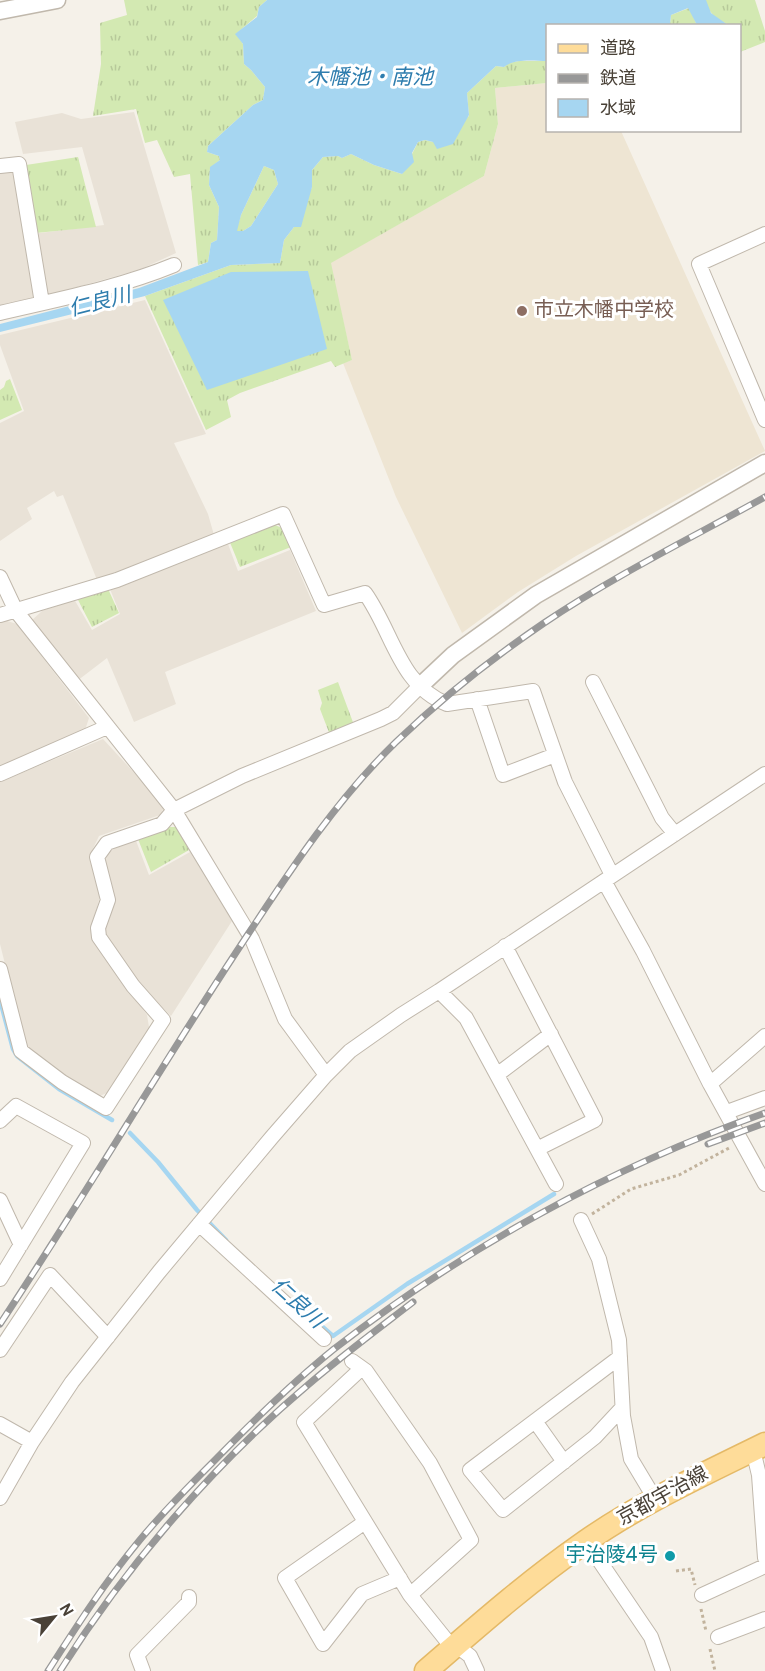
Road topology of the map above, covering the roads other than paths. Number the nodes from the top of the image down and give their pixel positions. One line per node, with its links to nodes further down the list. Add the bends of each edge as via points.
1 (57, 0): 2 (street)
2 (0, 11)
3 (0, 166): 6 (street, via 19,164)
4 (765, 234): 8 (street, via 699,264)
5 (174, 265): 6 (street, via 120,285)
6 (42, 303): 7 (street)
7 (0, 313)
8 (765, 420)
9 (765, 463): 14 (street, via 536,595 453,655)
10 (0, 577): 11 (street)
11 (16, 611): 12 (street); 14 (street, via 117,580 284,514 324,604 365,593 408,674); 16 (street)
12 (0, 615)
13 (592, 682): 21 (street, via 662,818)
14 (419, 687): 15 (street, via 447,704); 20 (street, via 393,713 242,776)
15 (477, 699): 17 (street, via 533,691); 17 (street, via 503,775)
16 (108, 727): 18 (street); 20 (street)
17 (555, 755): 22 (street)
18 (0, 774)
19 (765, 774): 21 (street)
20 (174, 810): 24 (street, via 162,825 107,843 97,857 108,900 98,928 99,937 133,986 164,1020 106,1108 21,1051); 29 (street, via 252,939 285,1019)
21 (675, 834): 22 (street)
22 (608, 878): 23 (street); 30 (street)
23 (505, 946): 25 (street); 26 (street)
24 (0, 969)
25 (439, 991): 28 (street, via 466,1018); 29 (street, via 350,1051)
26 (550, 1034): 28 (street); 34 (street, via 595,1120)
27 (765, 1036): 30 (street)
28 (498, 1074): 34 (street)
29 (326, 1075): 39 (street)
30 (710, 1084): 32 (street)
31 (765, 1098): 32 (street)
32 (727, 1112): 36 (street)
33 (0, 1121): 40 (street, via 16,1106 83,1143)
34 (537, 1149): 35 (street)
35 (556, 1184)
36 (765, 1184)
37 (0, 1200): 40 (street)
38 (581, 1220): 45 (street, via 599,1259)
39 (199, 1224): 42 (street); 43 (street)
40 (21, 1245): 41 (street)
41 (0, 1279)
42 (108, 1337): 44 (street, via 50,1275); 49 (street)
43 (324, 1339)
44 (0, 1350)
45 (620, 1357): 46 (street); 47 (street)
46 (622, 1408): 51 (street); 53 (street, via 631,1459)
47 (535, 1421): 51 (street); 51 (street, via 470,1470 503,1510)
48 (0, 1424): 49 (street)
49 (32, 1442): 52 (street)
50 (759, 1447): 53 (main road, 京都宇治線); 56 (street)
51 (564, 1462)
52 (0, 1498)
53 (655, 1499): 55 (main road, 京都宇治線)
54 (365, 1522): 58 (street); 58 (street, via 285,1578 323,1644 362,1594); 59 (street, via 304,1422 357,1364 430,1463 471,1540)
55 (586, 1541): 64 (main road, 京都宇治線, via 501,1606); 68 (street, via 651,1637)
56 (765, 1558)
57 (765, 1566): 60 (street)
58 (400, 1578): 59 (street)
59 (410, 1595): 64 (street, via 447,1641)
60 (699, 1596)
61 (189, 1597): 65 (street, via 189,1602 137,1655)
62 (765, 1619): 63 (street)
63 (712, 1641)
64 (457, 1646): 66 (main road, 京都宇治線); 67 (street, via 470,1656)
65 (143, 1671)
66 (426, 1671)
67 (477, 1671)
68 (663, 1671)

